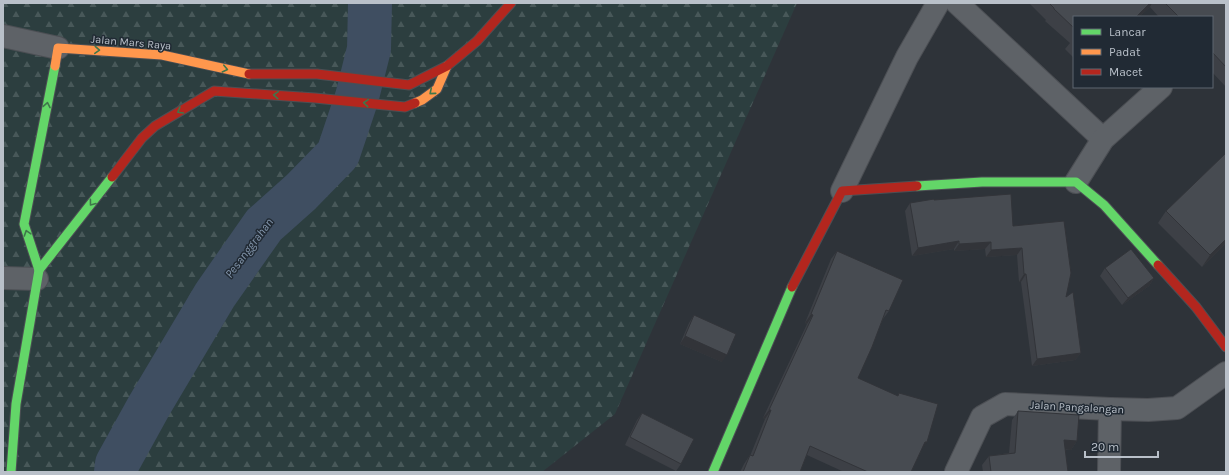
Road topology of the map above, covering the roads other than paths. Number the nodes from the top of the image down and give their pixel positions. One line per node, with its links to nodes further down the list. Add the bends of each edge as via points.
1 (511, 3): 6 (street, Jalan Mars Raya, via 477,41)
2 (938, 3): 10 (street, via 907,57)
3 (957, 3): 8 (street)
4 (3, 36): 5 (street)
5 (58, 48): 6 (street, Jalan Mars Raya, one-way to 6, via 162,55 245,74 316,74 409,84); 11 (street, Jalan Mars Raya, one-way to 5, via 24,224)
6 (447, 66): 11 (street, Jalan Mars Raya, one-way to 11, via 437,89 422,100 405,107 214,91 155,126 142,138)
7 (1160, 88): 8 (street)
8 (1103, 140): 9 (street)
9 (1076, 182): 10 (street, via 982,182); 13 (street, via 1109,211 1196,308)
10 (842, 190): 17 (street, via 794,283)
11 (38, 274): 12 (street); 16 (street, Jalan Mars Raya, via 16,404)
12 (3, 278)
13 (1226, 347)
14 (1226, 373): 15 (street, Jalan Pangalengan, via 1177,408)
15 (1110, 409): 18 (street, Jalan Pangalengan, via 1005,404 982,417); 19 (street)
16 (11, 472)
17 (713, 472)
18 (956, 472)
19 (1109, 472)

